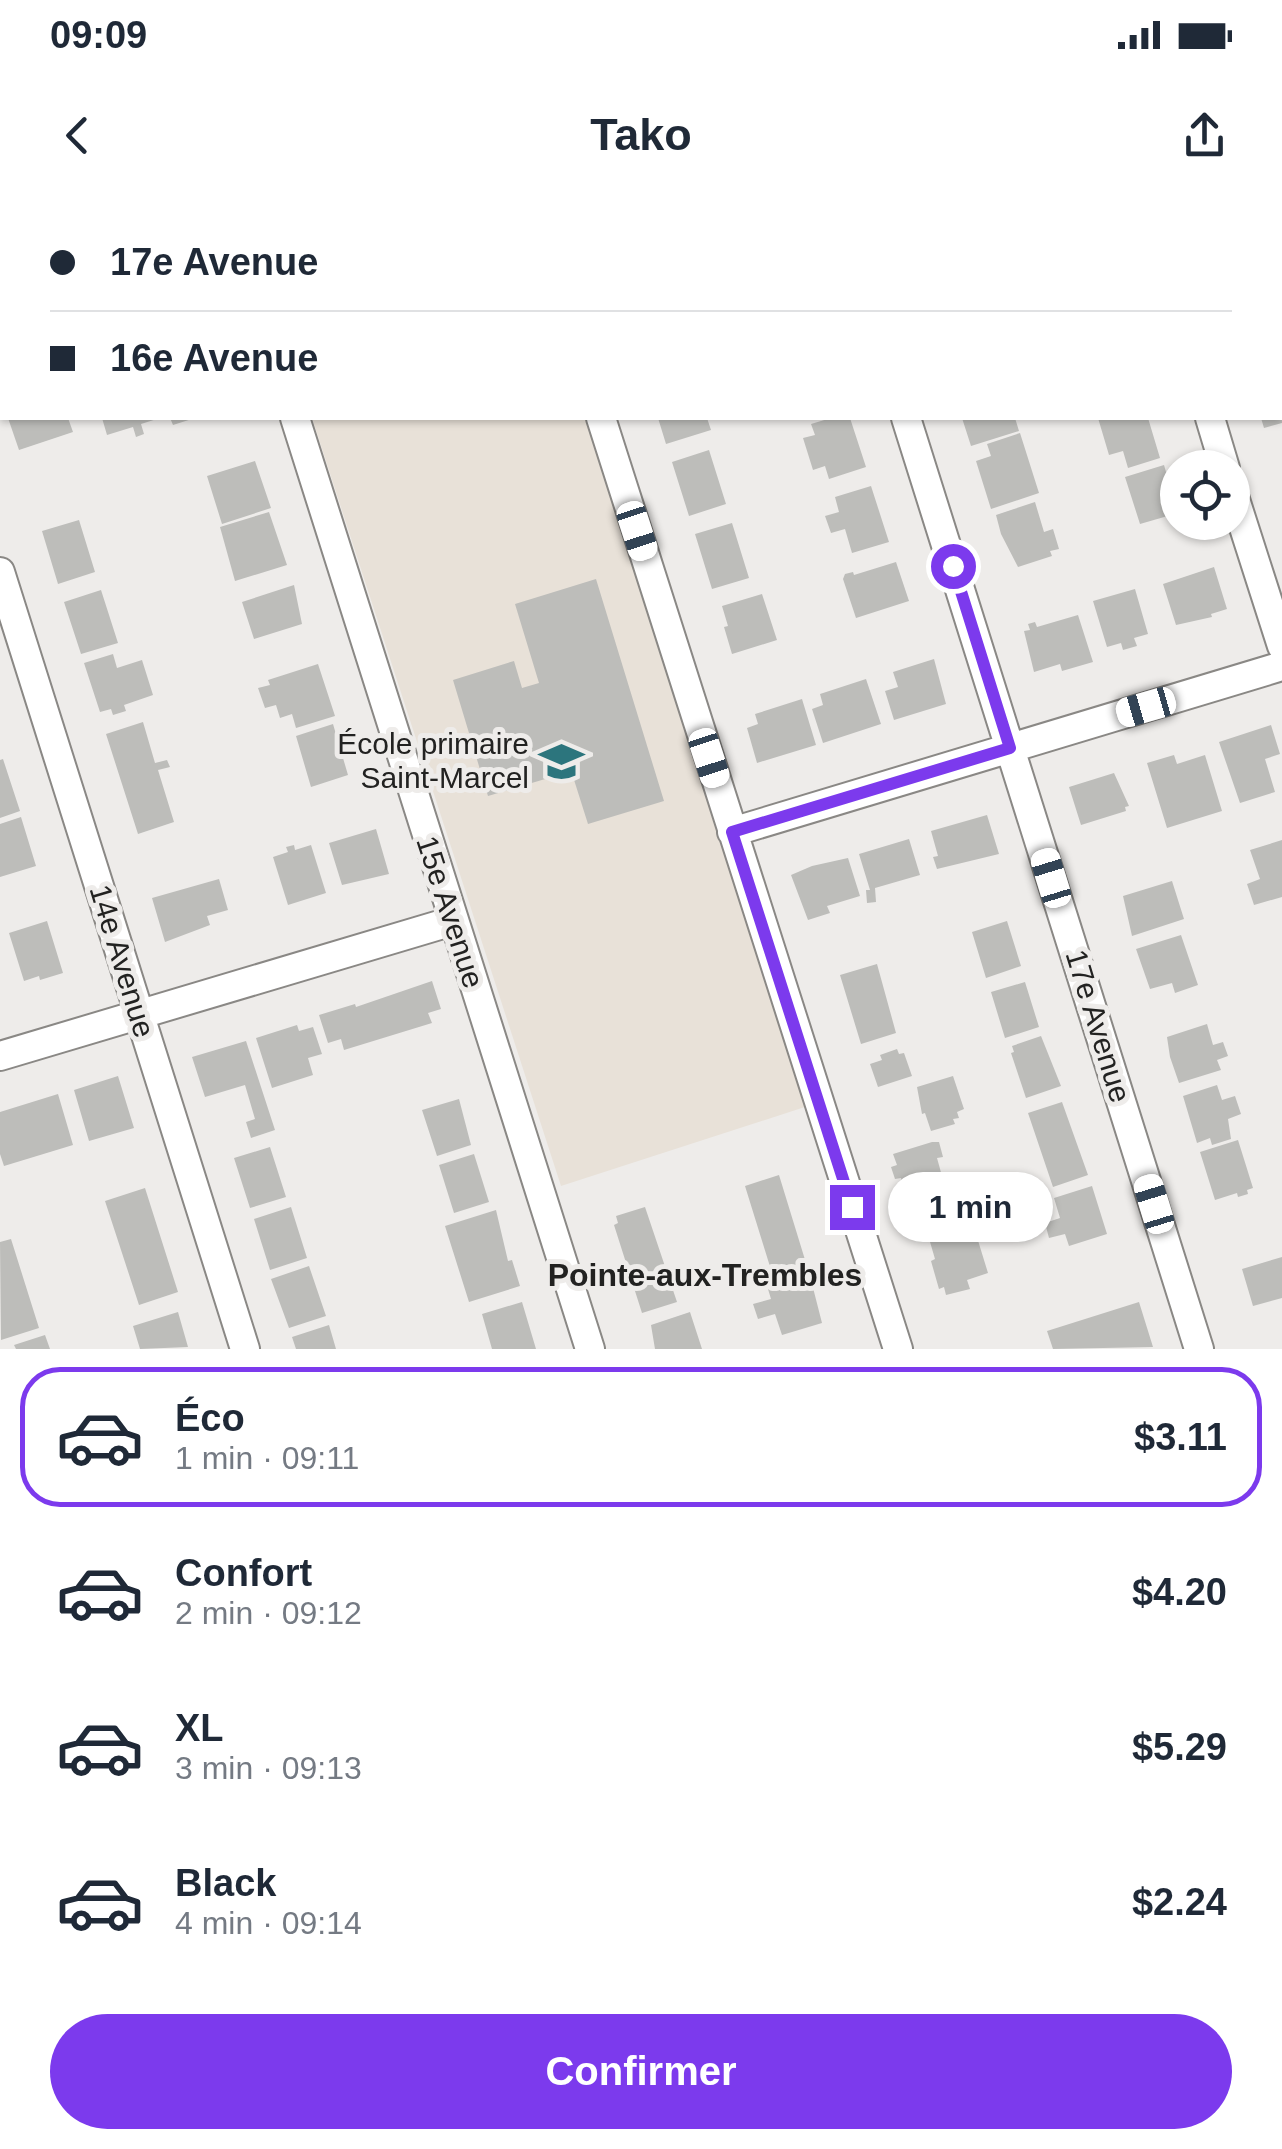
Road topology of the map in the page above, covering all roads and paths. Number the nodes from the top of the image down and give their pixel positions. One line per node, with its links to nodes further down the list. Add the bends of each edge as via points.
1 (296, 420): 12 (street, 15e Avenue)
2 (602, 420): 11 (street)
3 (907, 420): 10 (street, 17e Avenue)
4 (1211, 420): 5 (street)
5 (1220, 450)
6 (1248, 540): 8 (street)
7 (0, 572): 13 (street, 14e Avenue)
8 (1282, 646)
9 (1282, 666): 10 (street)
10 (1010, 748): 11 (street); 18 (street, 17e Avenue)
11 (732, 832): 17 (street)
12 (453, 921): 13 (street); 16 (street, 15e Avenue)
13 (139, 1015): 14 (street); 15 (street, 14e Avenue)
14 (0, 1056)
15 (244, 1349)
16 (590, 1349)
17 (898, 1349)
18 (1199, 1349)

